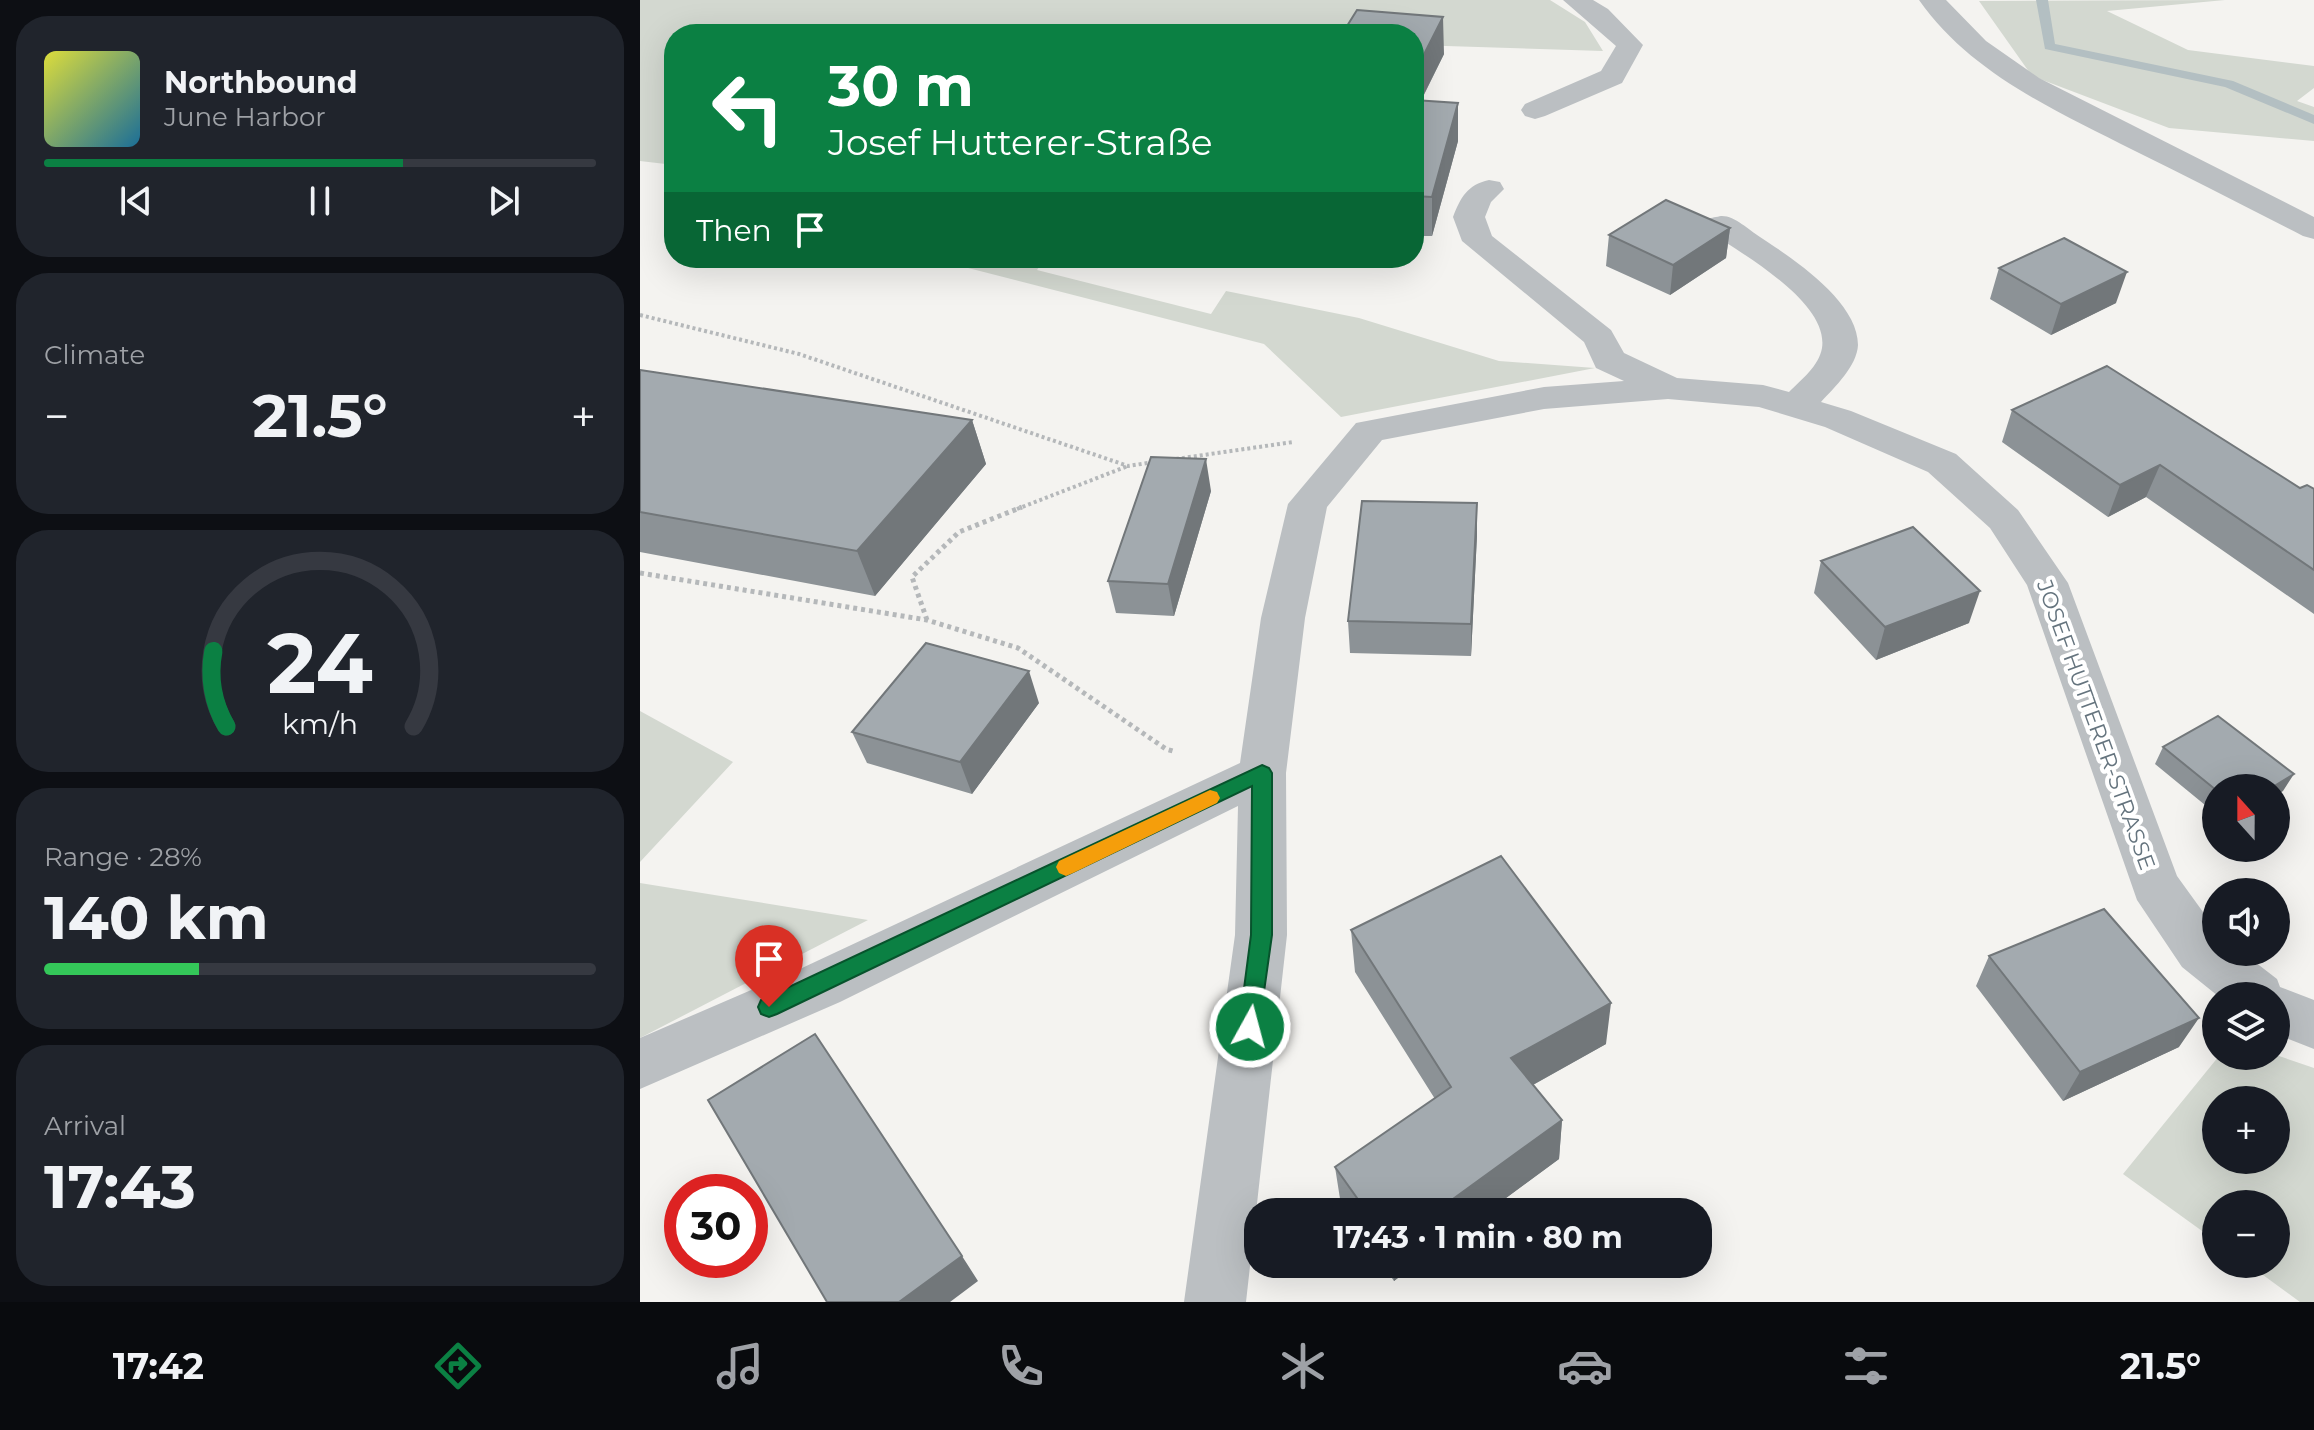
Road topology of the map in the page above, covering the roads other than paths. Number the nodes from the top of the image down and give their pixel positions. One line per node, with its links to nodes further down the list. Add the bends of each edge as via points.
1 (1576, 0): 3 (street, via 1630,45 1612,77)
2 (1932, 0): 6 (street, via 1990,57 2053,99)
3 (1535, 110)
4 (1489, 189): 7 (street, via 1477,197 1469,217 1478,241 1599,337 1609,360)
5 (1721, 225): 8 (street, via 1806,286 1834,317 1840,346 1829,371)
6 (2314, 229)
7 (1668, 388): 8 (street, JOSEF HUTTERER-STRASSE, via 1763,396); 9 (street, JOSEF HUTTERER-STRASSE, via 1544,398 1369,431 1308,504 1283,618)
8 (1796, 406): 10 (street, JOSEF HUTTERER-STRASSE, via 1942,463 2004,519 2047,583 2155,885 2201,951)
9 (1262, 773): 13 (street, via 821,985); 14 (street, via 1261,935)
10 (2240, 982)
11 (2290, 1015): 12 (street)
12 (2314, 1025)
13 (640, 1064)
14 (1215, 1302)

